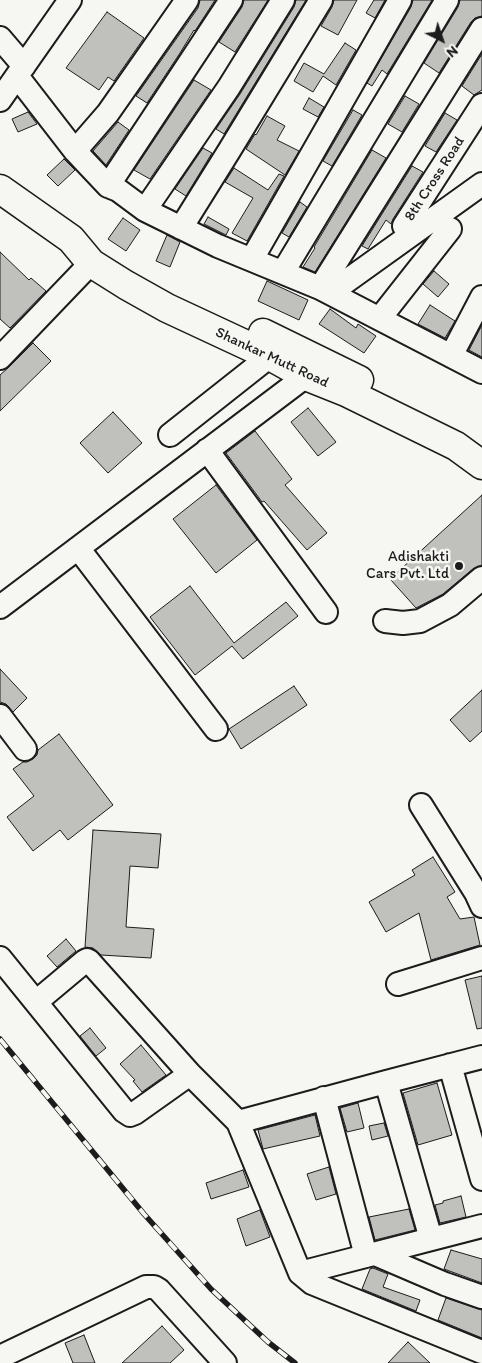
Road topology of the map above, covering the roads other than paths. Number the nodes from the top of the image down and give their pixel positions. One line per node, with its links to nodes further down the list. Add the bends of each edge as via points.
1 (70, 0): 10 (street)
2 (186, 0): 13 (street, via 108,113)
3 (230, 0): 15 (street)
4 (283, 0): 17 (street, via 229,87)
5 (321, 0): 19 (street)
6 (400, 0): 22 (street)
7 (447, 0): 24 (street)
8 (482, 29): 25 (street)
9 (0, 38): 10 (street)
10 (20, 71): 11 (street); 13 (street)
11 (0, 100)
12 (482, 106): 18 (street, 8th Cross Road)
13 (75, 151): 15 (street)
14 (482, 184): 25 (street)
15 (108, 186): 17 (street)
16 (0, 189): 21 (main road, Shankar Mutt Road)
17 (145, 210): 19 (street)
18 (404, 226)
19 (181, 228): 22 (street)
20 (450, 229): 27 (street)
21 (71, 240): 23 (main road, Shankar Mutt Road); 34 (main road, Shankar Mutt Road, via 101,252 135,275 176,296 282,341 424,412)
22 (252, 259): 24 (street)
23 (91, 263): 28 (main road, Shankar Mutt Road, via 168,308); 30 (street)
24 (283, 272): 25 (street)
25 (325, 290): 27 (street)
26 (482, 296): 29 (street)
27 (380, 318): 29 (street)
28 (270, 356): 32 (main road, Shankar Mutt Road); 33 (street)
29 (451, 356): 31 (street)
30 (0, 358)
31 (482, 372)
32 (306, 376): 35 (street); 36 (main road, Shankar Mutt Road, via 456,446)
33 (170, 435)
34 (482, 447)
35 (207, 450): 37 (street); 40 (street)
36 (482, 465)
37 (78, 548): 39 (street); 43 (street)
38 (482, 578): 41 (street, via 450,605 420,621)
39 (0, 607)
40 (326, 612)
41 (385, 621)
42 (0, 716): 44 (street)
43 (216, 729)
44 (25, 749)
45 (421, 805): 46 (street)
46 (482, 906)
47 (0, 958): 50 (street)
48 (482, 958): 49 (street)
49 (398, 984)
50 (36, 1002): 53 (street, via 87,960); 53 (street, via 130,1115)
51 (482, 1057): 52 (street)
52 (450, 1065): 54 (street); 57 (street)
53 (190, 1074): 56 (street)
54 (386, 1082): 55 (street); 60 (street)
55 (324, 1098): 56 (street); 62 (street)
56 (238, 1122): 63 (street)
57 (482, 1179)
58 (482, 1226): 59 (street)
59 (459, 1232): 60 (street); 61 (street)
60 (431, 1239): 62 (street)
61 (482, 1241)
62 (370, 1255): 63 (street); 64 (street)
63 (300, 1273): 65 (street, via 312,1283)
64 (482, 1297)
65 (482, 1352)
66 (0, 1357): 67 (street, via 146,1287 154,1287)
67 (225, 1363)

